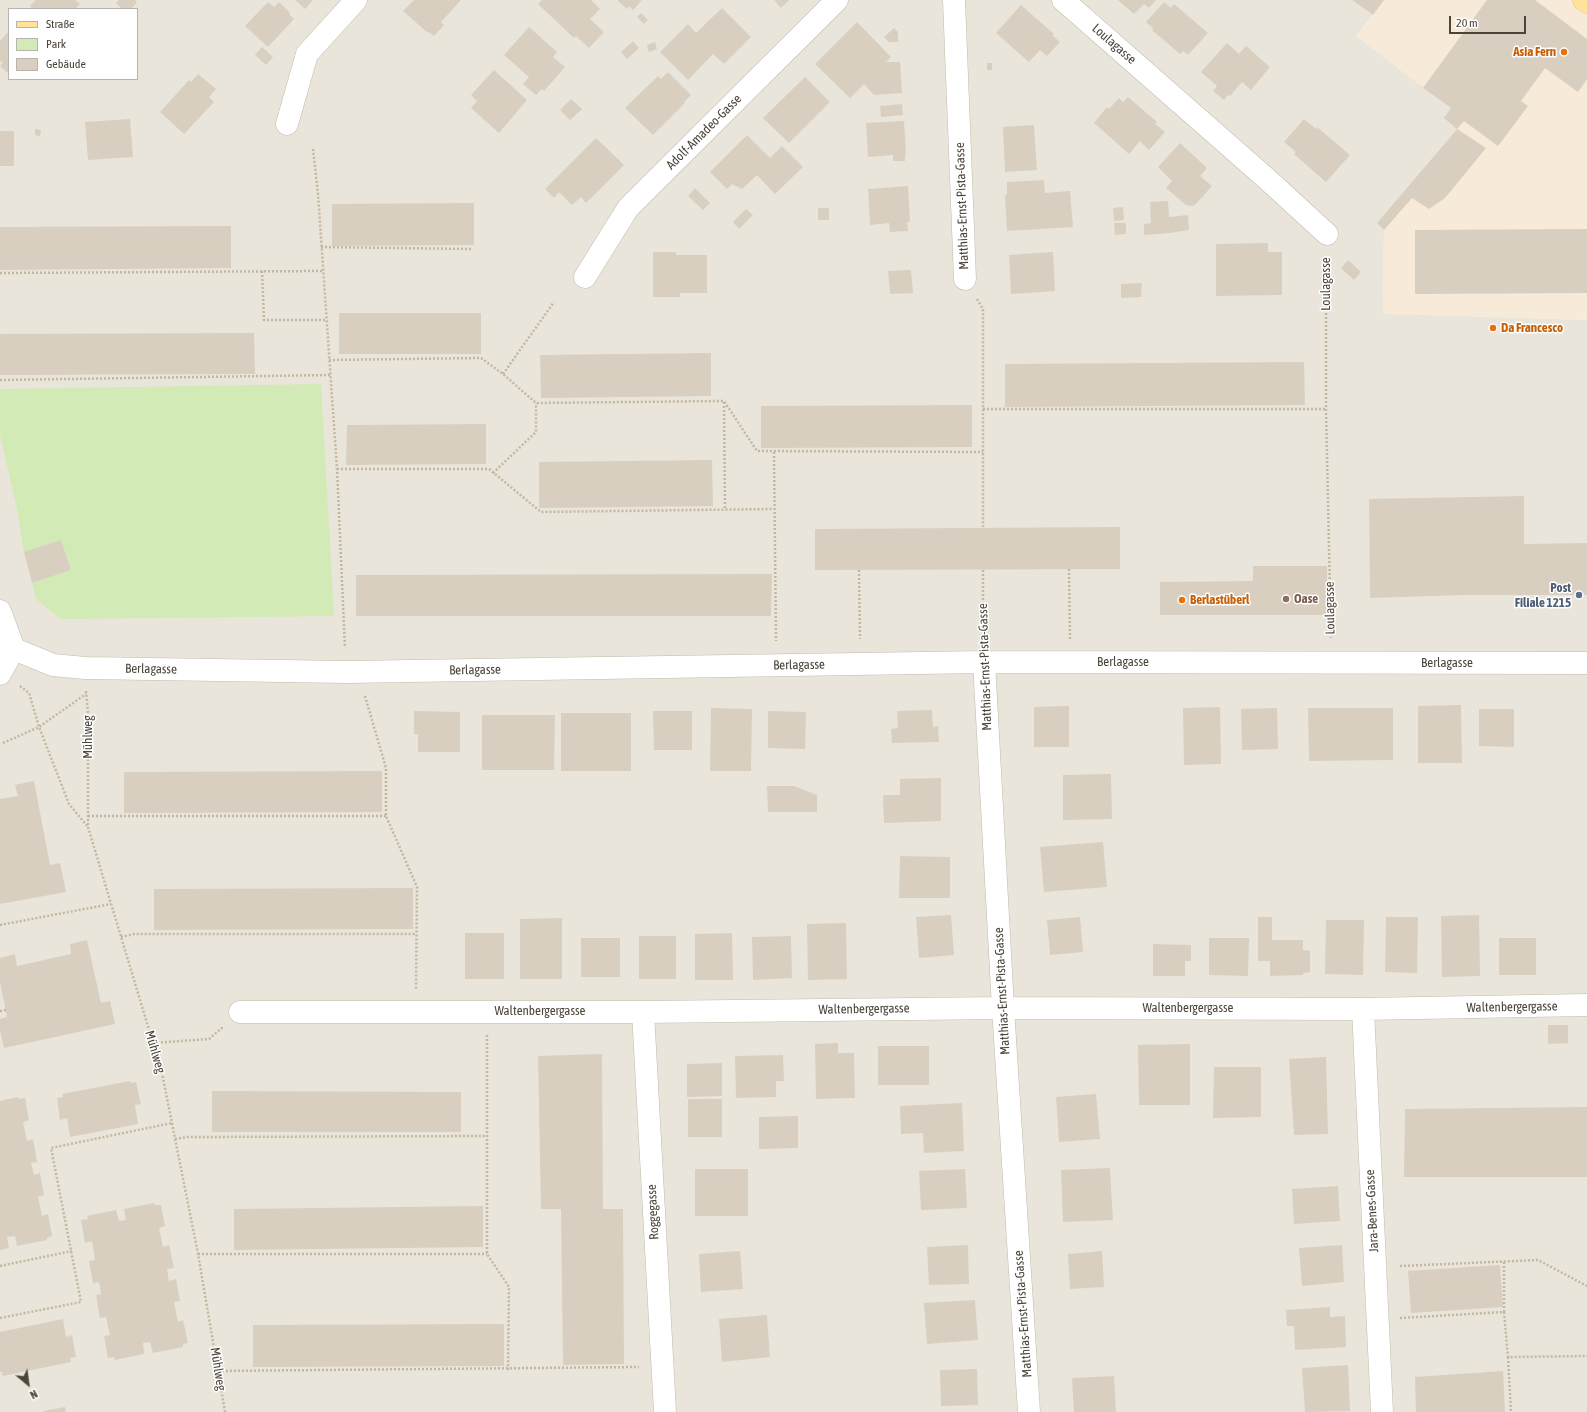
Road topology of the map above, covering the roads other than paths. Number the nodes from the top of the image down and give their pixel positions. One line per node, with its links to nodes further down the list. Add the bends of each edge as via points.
1 (356, 0): 7 (street, via 307,54)
2 (837, 0): 9 (street, Adolf-Amadeo-Gasse, via 628,208)
3 (954, 0): 10 (street, Matthias-Ernst-Pista-Gasse)
4 (1063, 0): 8 (street, Loulagasse, via 1268,179)
5 (1584, 0): 6 (main road)
6 (1587, 2)
7 (287, 124)
8 (1327, 234)
9 (585, 277)
10 (965, 279)
11 (0, 611): 12 (street)
12 (7, 649): 13 (street, Berlagasse, via 53,665 85,668 353,672); 15 (street)
13 (984, 662): 14 (street, Berlagasse); 17 (street, Matthias-Ernst-Pista-Gasse)
14 (1587, 662)
15 (1, 673)
16 (1587, 1005): 18 (street, Waltenbergergasse)
17 (1003, 1008): 18 (street, Waltenbergergasse); 20 (street, Waltenbergergasse); 22 (street, Matthias-Ernst-Pista-Gasse)
18 (1363, 1009): 23 (street, Jara-Benes-Gasse)
19 (240, 1012): 20 (street, Waltenbergergasse)
20 (643, 1012): 21 (street, Roggegasse)
21 (665, 1412)
22 (1029, 1412)
23 (1382, 1412)

